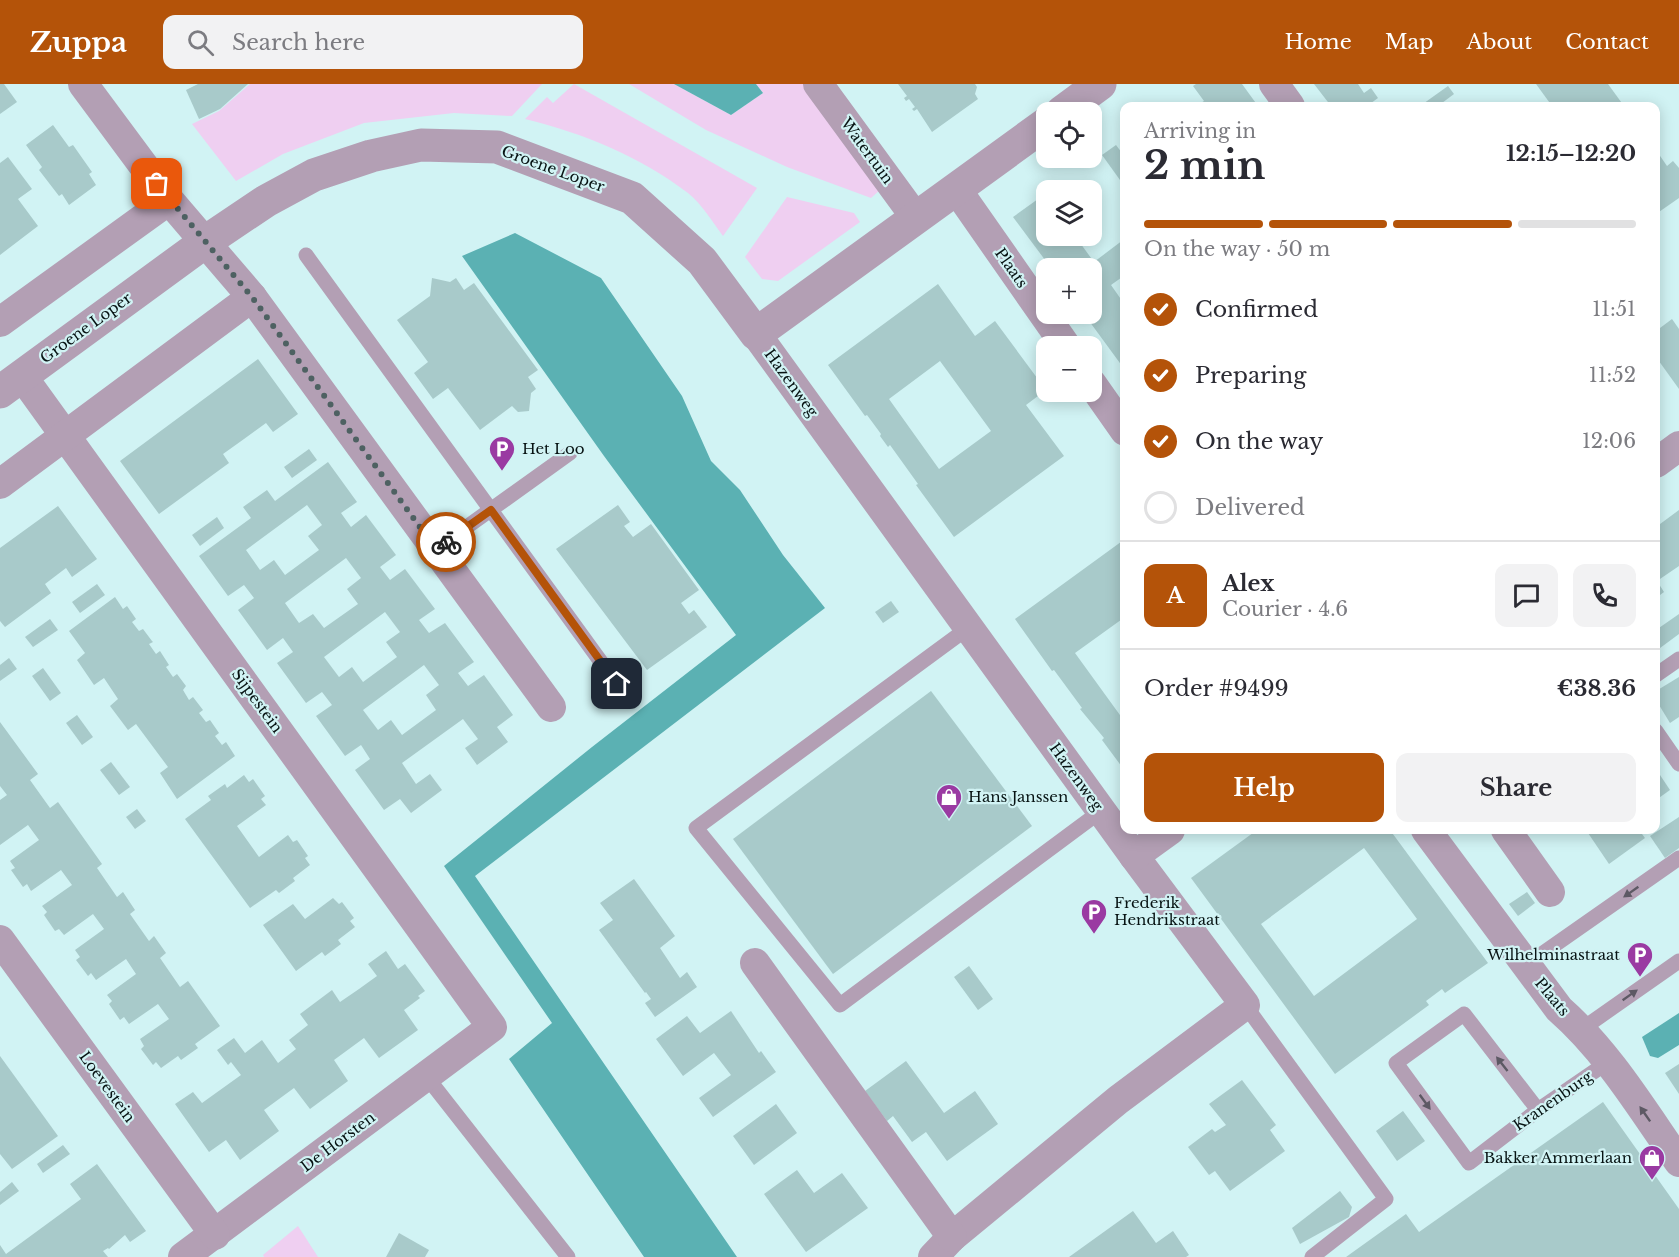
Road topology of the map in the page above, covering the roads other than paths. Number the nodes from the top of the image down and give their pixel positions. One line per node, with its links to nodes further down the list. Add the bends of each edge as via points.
1 (83, 84): 9 (street)
2 (818, 84): 10 (street, Watertuin)
3 (1100, 84): 5 (street)
4 (1274, 84): 6 (street)
5 (1076, 102)
6 (1287, 102)
7 (1036, 131): 8 (street)
8 (957, 190): 10 (street); 16 (street, Plaats)
9 (169, 200): 11 (street); 14 (street)
10 (916, 218): 15 (street)
11 (205, 242): 13 (street); 15 (street, Groene Loper, via 314,175 371,156 421,146 497,147 632,198 702,261); 17 (street, Groene Loper)
12 (306, 255): 25 (lane)
13 (252, 297): 20 (street); 26 (street)
14 (0, 322)
15 (756, 334): 27 (street, Hazenweg)
16 (1059, 336)
17 (11, 384): 20 (street, Sijpestein)
18 (1102, 398): 19 (street)
19 (1120, 424)
20 (65, 435): 24 (street); 46 (street, Sijpestein)
21 (1679, 446): 23 (street)
22 (570, 453): 25 (lane)
23 (1660, 459)
24 (0, 484)
25 (491, 510): 26 (lane); 30 (lane)
26 (436, 549): 31 (street)
27 (968, 628): 34 (street, Hazenweg); 34 (lane, via 696,828 840,1005)
28 (1679, 659): 29 (lane)
29 (1660, 672)
30 (617, 684)
31 (551, 707)
32 (1660, 736): 33 (lane)
33 (1679, 764)
34 (1101, 812): 38 (street, Hazenweg)
35 (1164, 834): 38 (street)
36 (1429, 834): 44 (street, Plaats)
37 (1509, 834): 40 (street)
38 (1134, 856): 45 (street, Hazenweg)
39 (1679, 858): 44 (lane, one-way to 44)
40 (1550, 892)
41 (0, 939): 52 (street, Loevestein)
42 (1679, 961): 47 (lane, one-way to 42)
43 (755, 963): 53 (street)
44 (1526, 965): 47 (street, Plaats, via 1559,1009)
45 (1245, 1005): 53 (street, via 1119,1100); 56 (lane, Hazenweg, via 1386,1199)
46 (492, 1027): 49 (street, De Horsten)
47 (1581, 1029): 48 (street, Plaats)
48 (1608, 1062): 50 (lane, Kranenburg); 51 (street, Plaats, one-way to 48)
49 (426, 1076): 52 (street, De Horsten); 55 (lane)
50 (1538, 1110): 50 (lane, Kranenburg, one-way to 50, via 1464,1014 1396,1063 1469,1163)
51 (1679, 1162)
52 (215, 1235): 54 (street, De Horsten)
53 (943, 1247)
54 (183, 1257)
55 (568, 1257)
56 (1312, 1257)

